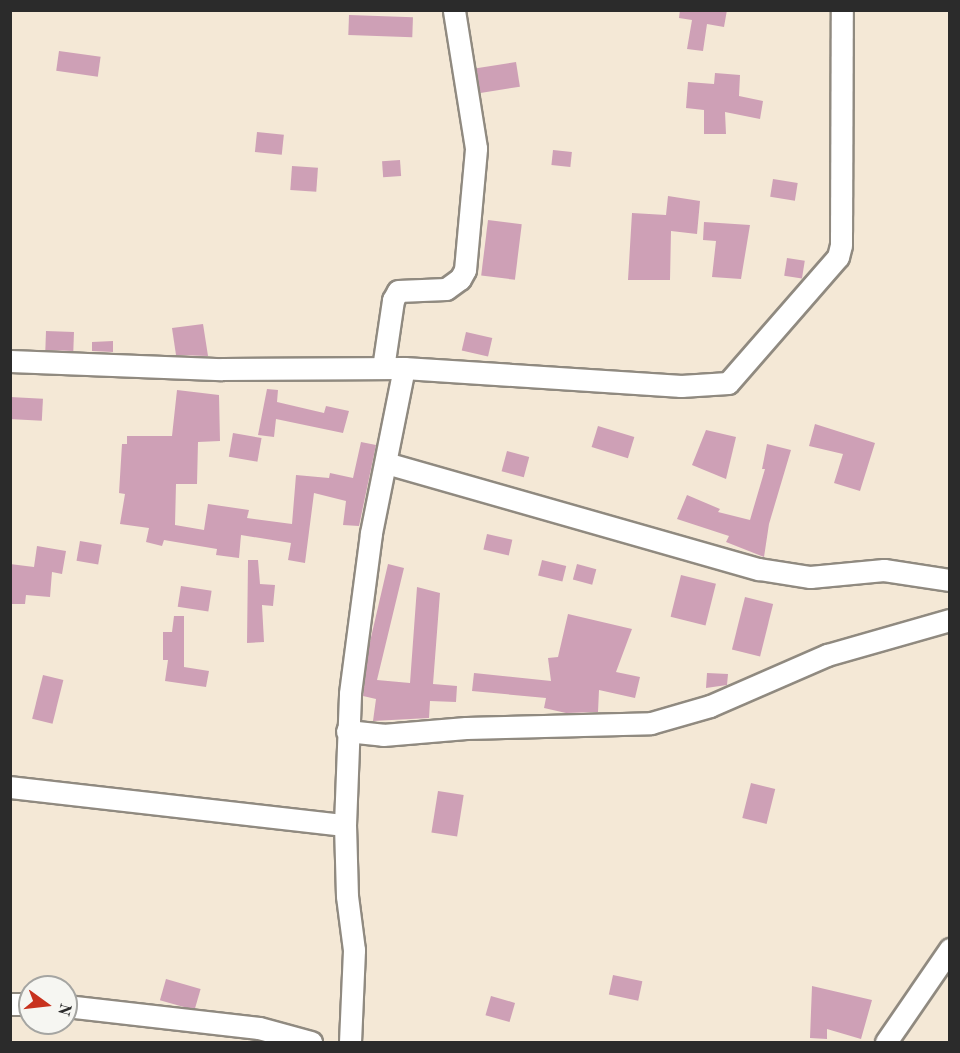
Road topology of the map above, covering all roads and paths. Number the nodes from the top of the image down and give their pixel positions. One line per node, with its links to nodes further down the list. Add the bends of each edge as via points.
1 (454, 10): 4 (street, via 476,148 465,270 446,289 398,291 393,300)
2 (842, 10): 4 (street, via 838,257 728,382 681,386)
3 (10, 361): 4 (street, via 202,368)
4 (394, 368): 5 (street)
5 (386, 464): 6 (street, via 759,569 810,577 884,570); 8 (street, via 371,533)
6 (950, 580)
7 (950, 620): 8 (street, via 827,655 710,706 651,723 466,728 383,735)
8 (347, 731): 10 (street)
9 (10, 787): 10 (street)
10 (345, 825): 14 (street, via 347,896 354,950)
11 (950, 949): 15 (street)
12 (78, 1007): 13 (street, via 259,1028)
13 (311, 1042)
14 (350, 1042)
15 (886, 1042)

